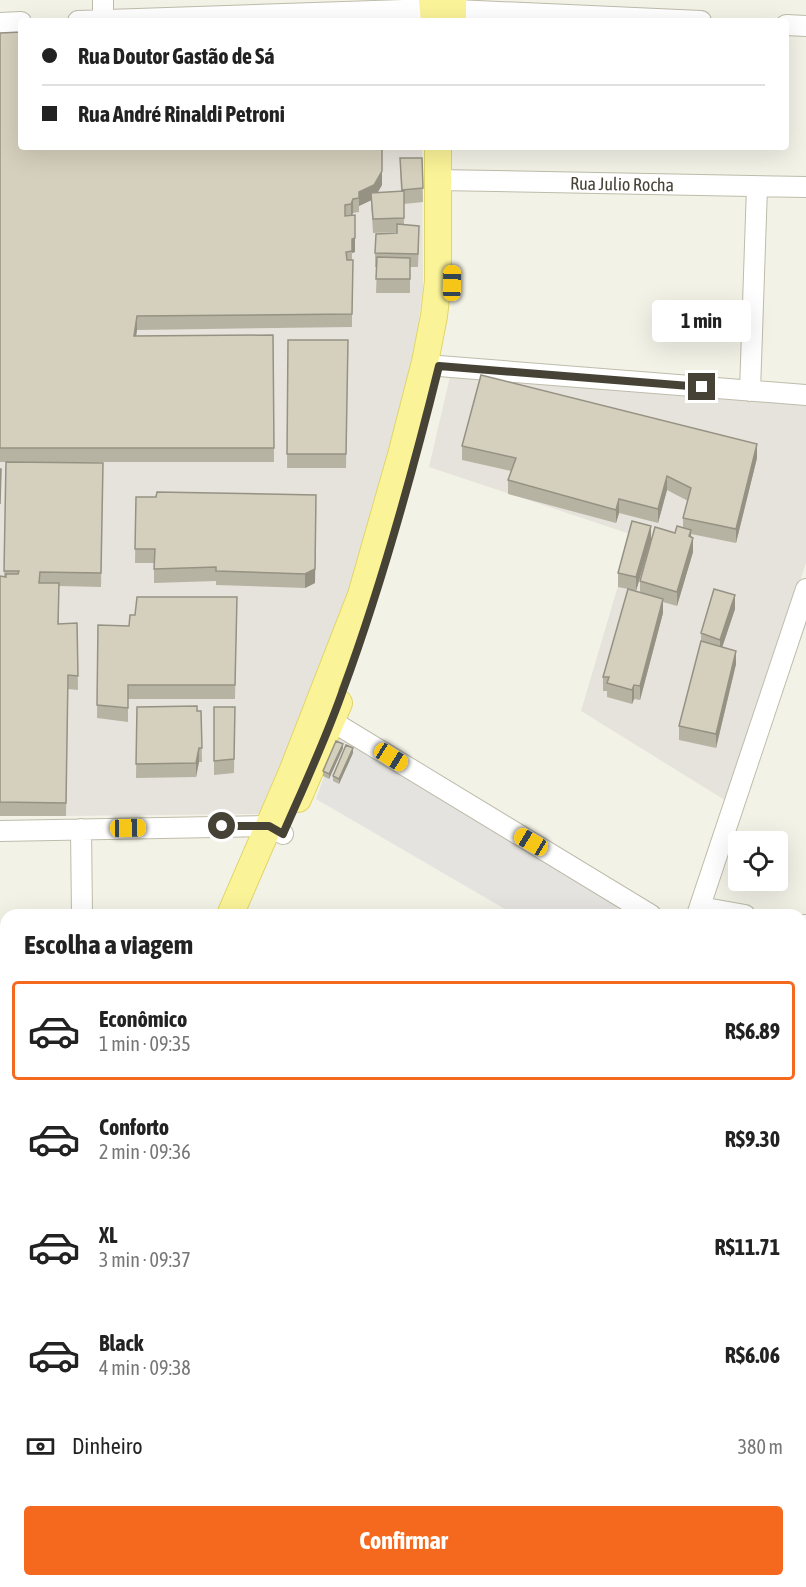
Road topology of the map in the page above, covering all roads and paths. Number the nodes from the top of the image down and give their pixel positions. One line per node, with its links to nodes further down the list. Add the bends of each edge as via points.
1 (103, 0): 3 (street)
2 (443, 10): 4 (street); 5 (street)
3 (103, 18)
4 (171, 18)
5 (631, 18)
6 (18, 22): 7 (street)
7 (0, 23)
8 (789, 25): 9 (street)
9 (806, 26)
10 (439, 150): 12 (main road)
11 (452, 150): 12 (main road)
12 (446, 180): 13 (street, Rua Julio Rocha); 15 (main road)
13 (757, 187): 14 (street, Rua Julio Rocha); 16 (street)
14 (806, 187)
15 (432, 364): 16 (street); 19 (main road)
16 (750, 391): 17 (street)
17 (806, 395)
18 (806, 589): 27 (street)
19 (324, 716): 21 (main road); 26 (street)
20 (81, 829): 21 (street); 22 (street); 23 (street)
21 (276, 830): 24 (main road); 25 (main road)
22 (0, 831)
23 (81, 909)
24 (233, 909)
25 (251, 909)
26 (641, 909)
27 (700, 909)

